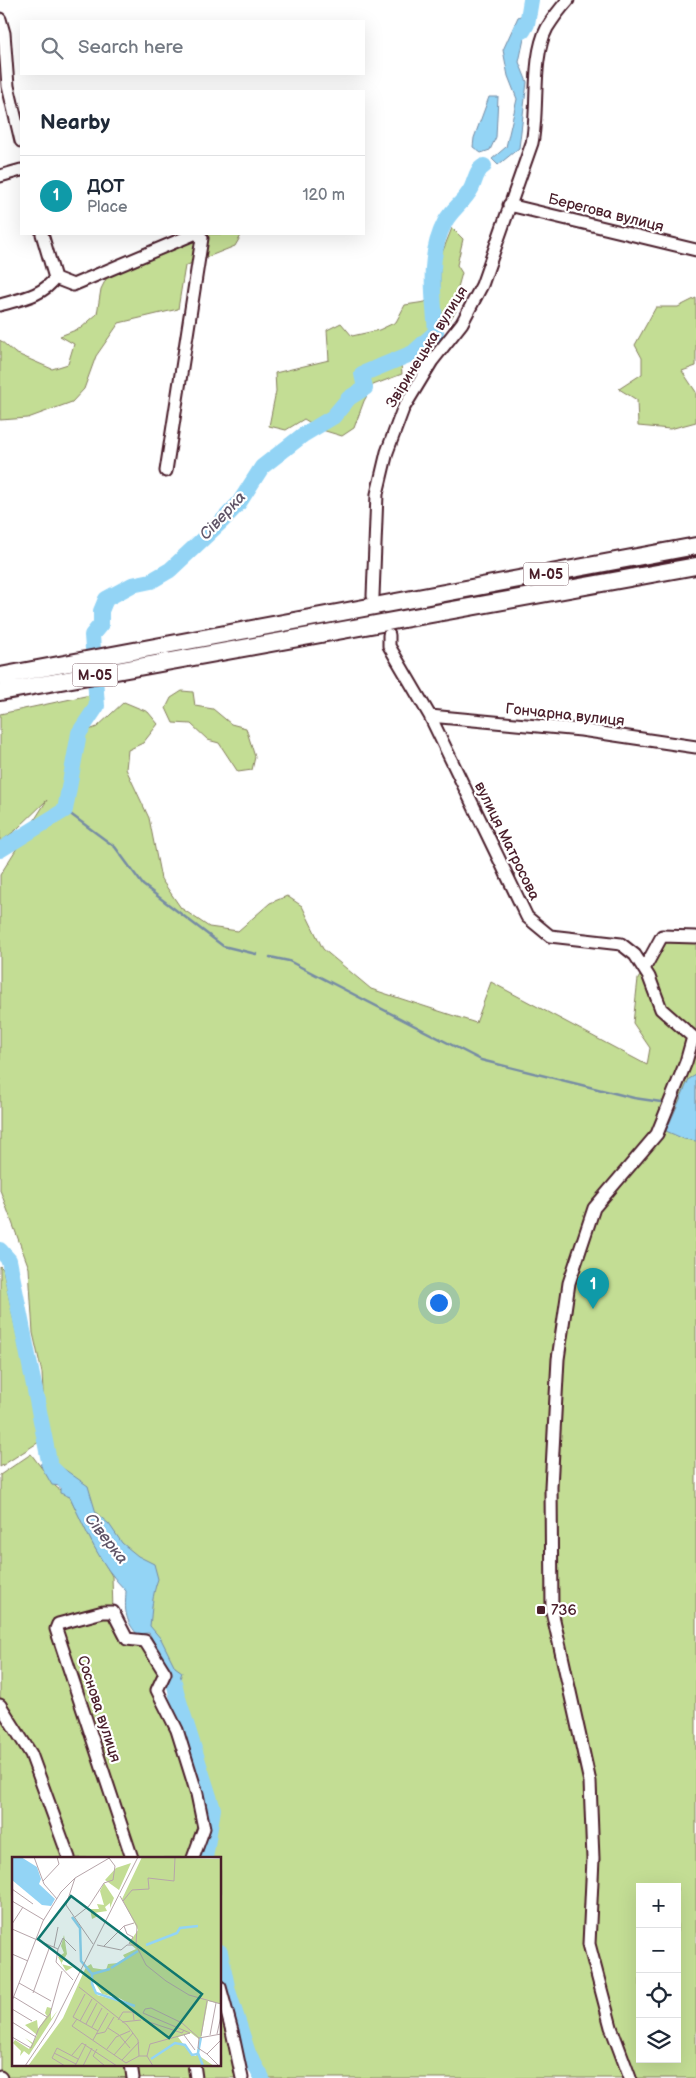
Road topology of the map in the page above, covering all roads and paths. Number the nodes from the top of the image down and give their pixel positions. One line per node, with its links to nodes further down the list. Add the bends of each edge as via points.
1 (568, 0): 6 (street, Звіринецька вулиця, via 542,42 534,134)
2 (0, 19): 3 (street, via 8,86)
3 (20, 137)
4 (20, 170): 5 (street)
5 (0, 176)
6 (509, 205): 10 (street, Берегова вулиця); 16 (street, Звіринецька вулиця, via 482,284 462,323 432,361 403,409 387,452 377,494)
7 (42, 235): 11 (street)
8 (193, 235): 11 (street, via 73,284)
9 (197, 235): 13 (street, via 202,238)
10 (696, 250)
11 (55, 278): 12 (street, via 40,292)
12 (0, 305)
13 (166, 471)
14 (696, 546): 16 (highway, М-05, via 397,603)
15 (696, 566): 18 (highway, М-05, via 366,625)
16 (368, 602): 18 (highway, М-05)
17 (389, 635): 22 (street, вулиця Матросова, via 389,646)
18 (130, 661): 19 (highway, М-05)
19 (56, 674): 20 (highway, М-05); 21 (highway, М-05)
20 (0, 676)
21 (0, 692)
22 (430, 716): 23 (street, Гончарна вулиця, via 581,730); 25 (street, вулиця Матросова, via 527,916 550,936 621,944 635,955)
23 (696, 748)
24 (696, 937): 25 (street, via 662,936)
25 (644, 969): 26 (street, вулиця Матросова, via 661,1009)
26 (694, 1036): 33 (street, via 656,1134 594,1208 569,1283 557,1369 551,1488 552,1611 590,1782 593,1859 589,1944 610,2027)
27 (0, 1706): 28 (street, via 31,1754)
28 (69, 1857)
29 (132, 1857): 30 (street, Соснова вулиця, via 56,1629 58,1624 103,1612 113,1612 127,1639 146,1641 165,1673 157,1690 177,1730 204,1828)
30 (194, 1857)
31 (221, 1991): 32 (street)
32 (242, 2078)
33 (630, 2078)

